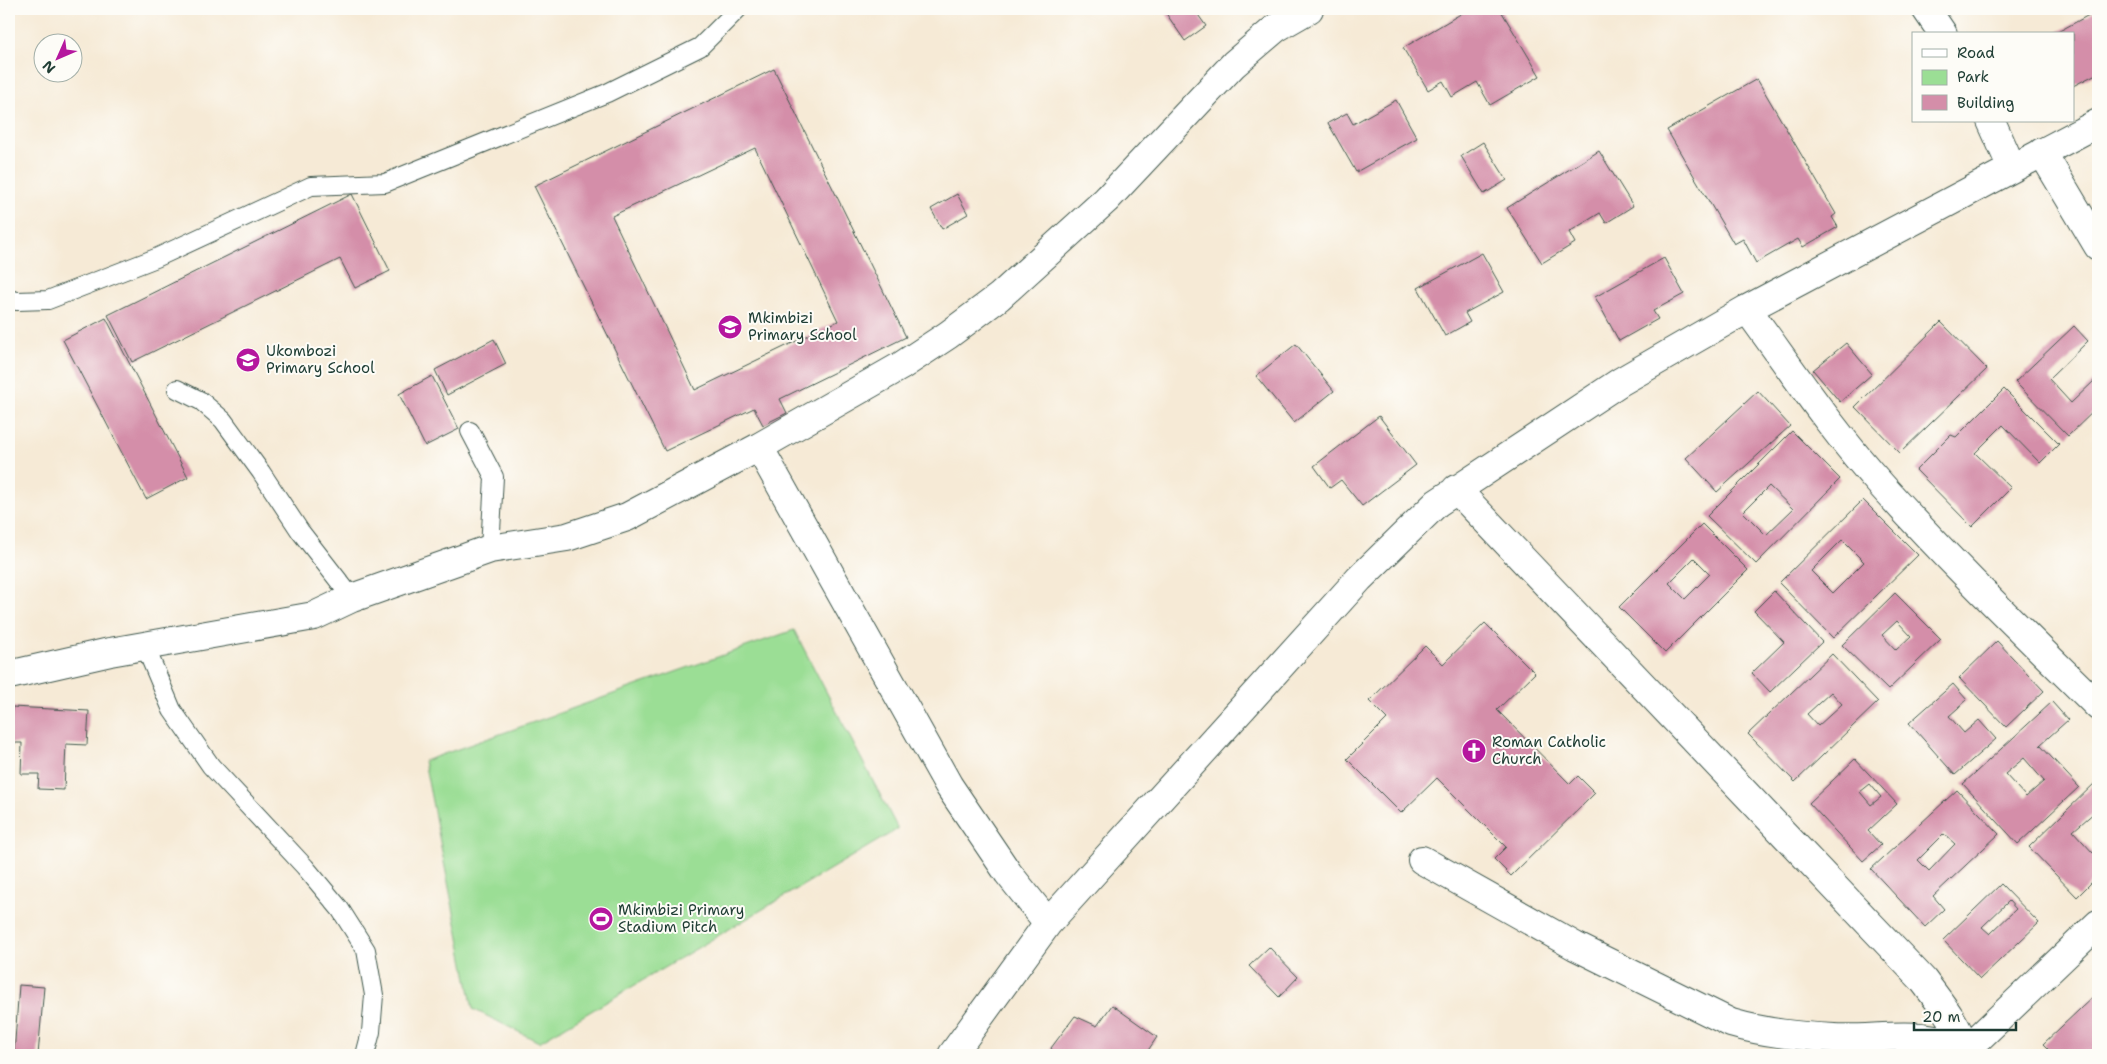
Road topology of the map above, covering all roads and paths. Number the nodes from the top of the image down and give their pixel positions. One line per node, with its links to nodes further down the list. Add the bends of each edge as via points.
1 (738, 9): 10 (lane, via 700,47 607,93 385,183 311,186 156,258 48,300)
2 (1309, 9): 14 (street, via 1276,28 1234,64 1106,200 999,297 902,366)
3 (1926, 9): 4 (street)
4 (1942, 32)
5 (1991, 122): 8 (street)
6 (2098, 123): 7 (street)
7 (2042, 152): 8 (street); 9 (street)
8 (2012, 168): 11 (street)
9 (2098, 246)
10 (9, 299)
11 (1747, 309): 15 (street, via 1620,382); 20 (street, via 1826,418 1882,487)
12 (177, 389): 17 (lane, via 202,401 223,420 300,531)
13 (470, 431): 16 (lane, via 494,477)
14 (759, 448): 16 (street, via 627,518 567,537); 22 (street, via 949,786 1008,873)
15 (1456, 489): 22 (street, via 1437,503 1359,579); 24 (street, via 1923,980 1951,1018)
16 (490, 549): 17 (street)
17 (352, 598): 18 (street, via 314,616)
18 (145, 646): 19 (street); 25 (lane, via 172,710 211,766 340,909 366,950 374,995 371,1032)
19 (9, 675)
20 (2098, 706)
21 (1422, 860): 24 (street, via 1575,946 1732,1023 1759,1031 1834,1038 1916,1036 1953,1044)
22 (1048, 923): 26 (street)
23 (2098, 924): 24 (street)
24 (1966, 1054)
25 (365, 1055)
26 (952, 1055)

